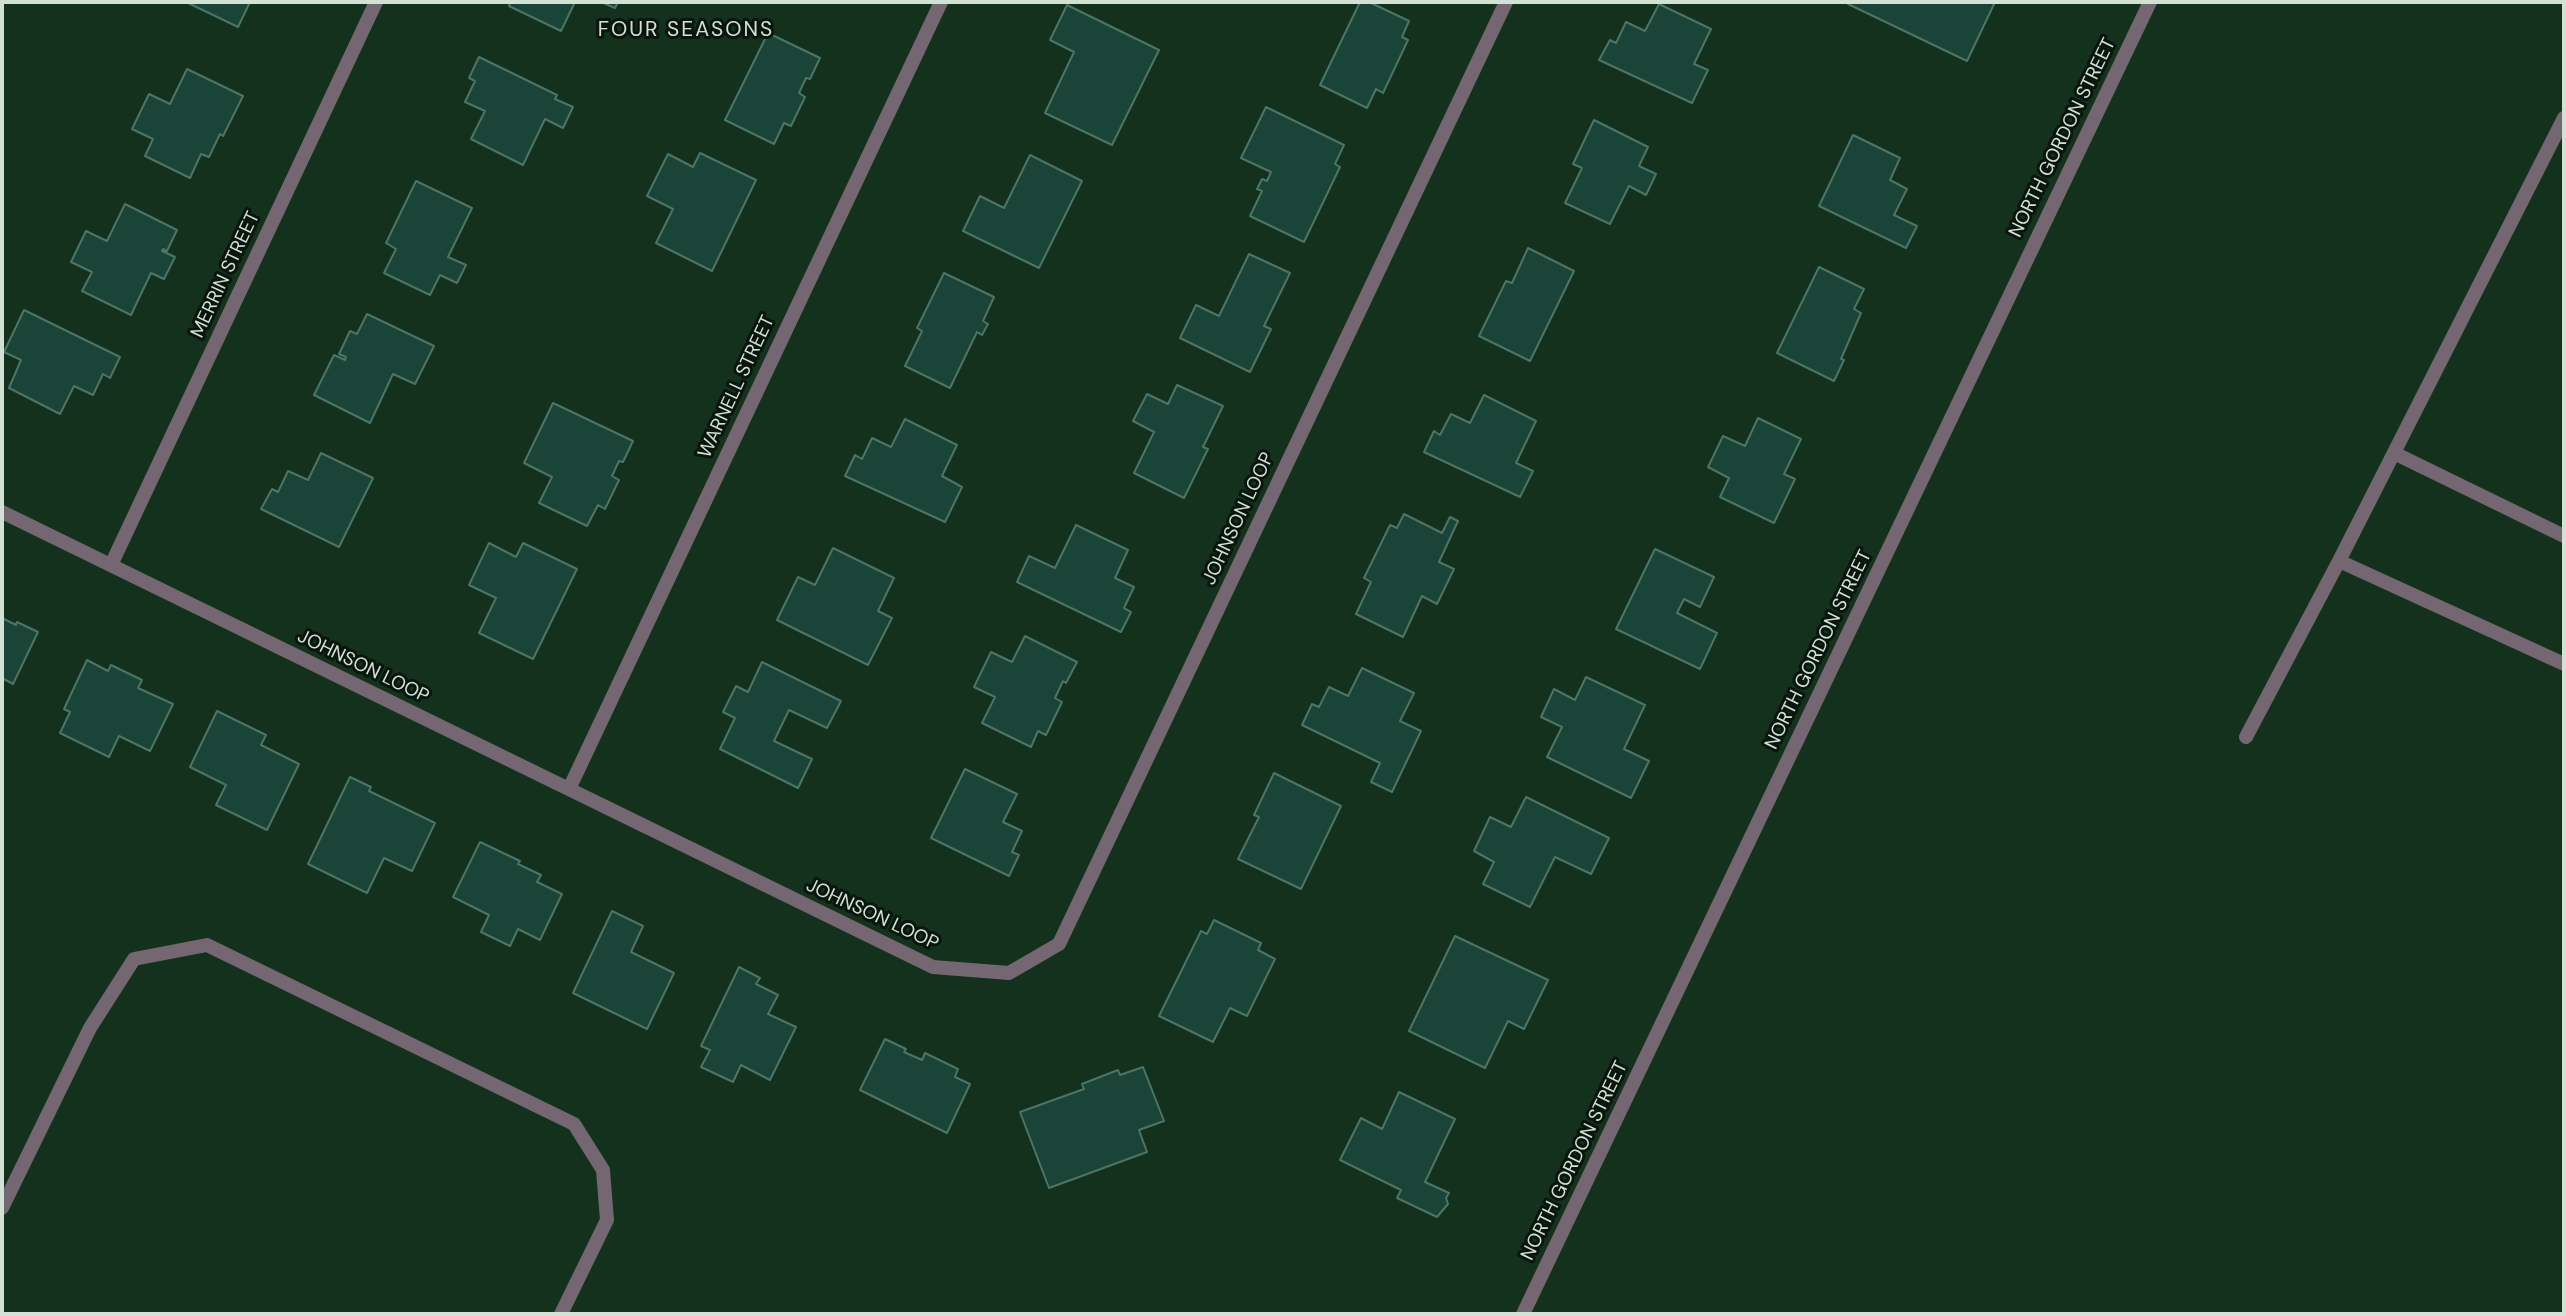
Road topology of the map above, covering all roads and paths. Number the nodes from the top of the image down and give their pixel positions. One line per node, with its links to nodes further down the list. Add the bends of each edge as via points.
1 (376, 2): 10 (street, MERRIN STREET)
2 (941, 2): 13 (street, WARNELL STREET)
3 (1506, 2): 13 (street, JOHNSON LOOP, via 1059,944 1009,972 933,967)
4 (2150, 2): 16 (street, NORTH GORDON STREET)
5 (2564, 118): 6 (street)
6 (2394, 453): 8 (street); 9 (street)
7 (2, 512): 10 (street, JOHNSON LOOP)
8 (2564, 536)
9 (2339, 561): 11 (street); 12 (street)
10 (111, 565): 13 (street, JOHNSON LOOP)
11 (2564, 664)
12 (2246, 737)
13 (569, 789)
14 (2, 1208): 15 (street, via 90,1028 134,959 207,945 574,1124 603,1170 607,1220)
15 (561, 1314)
16 (1524, 1314)

